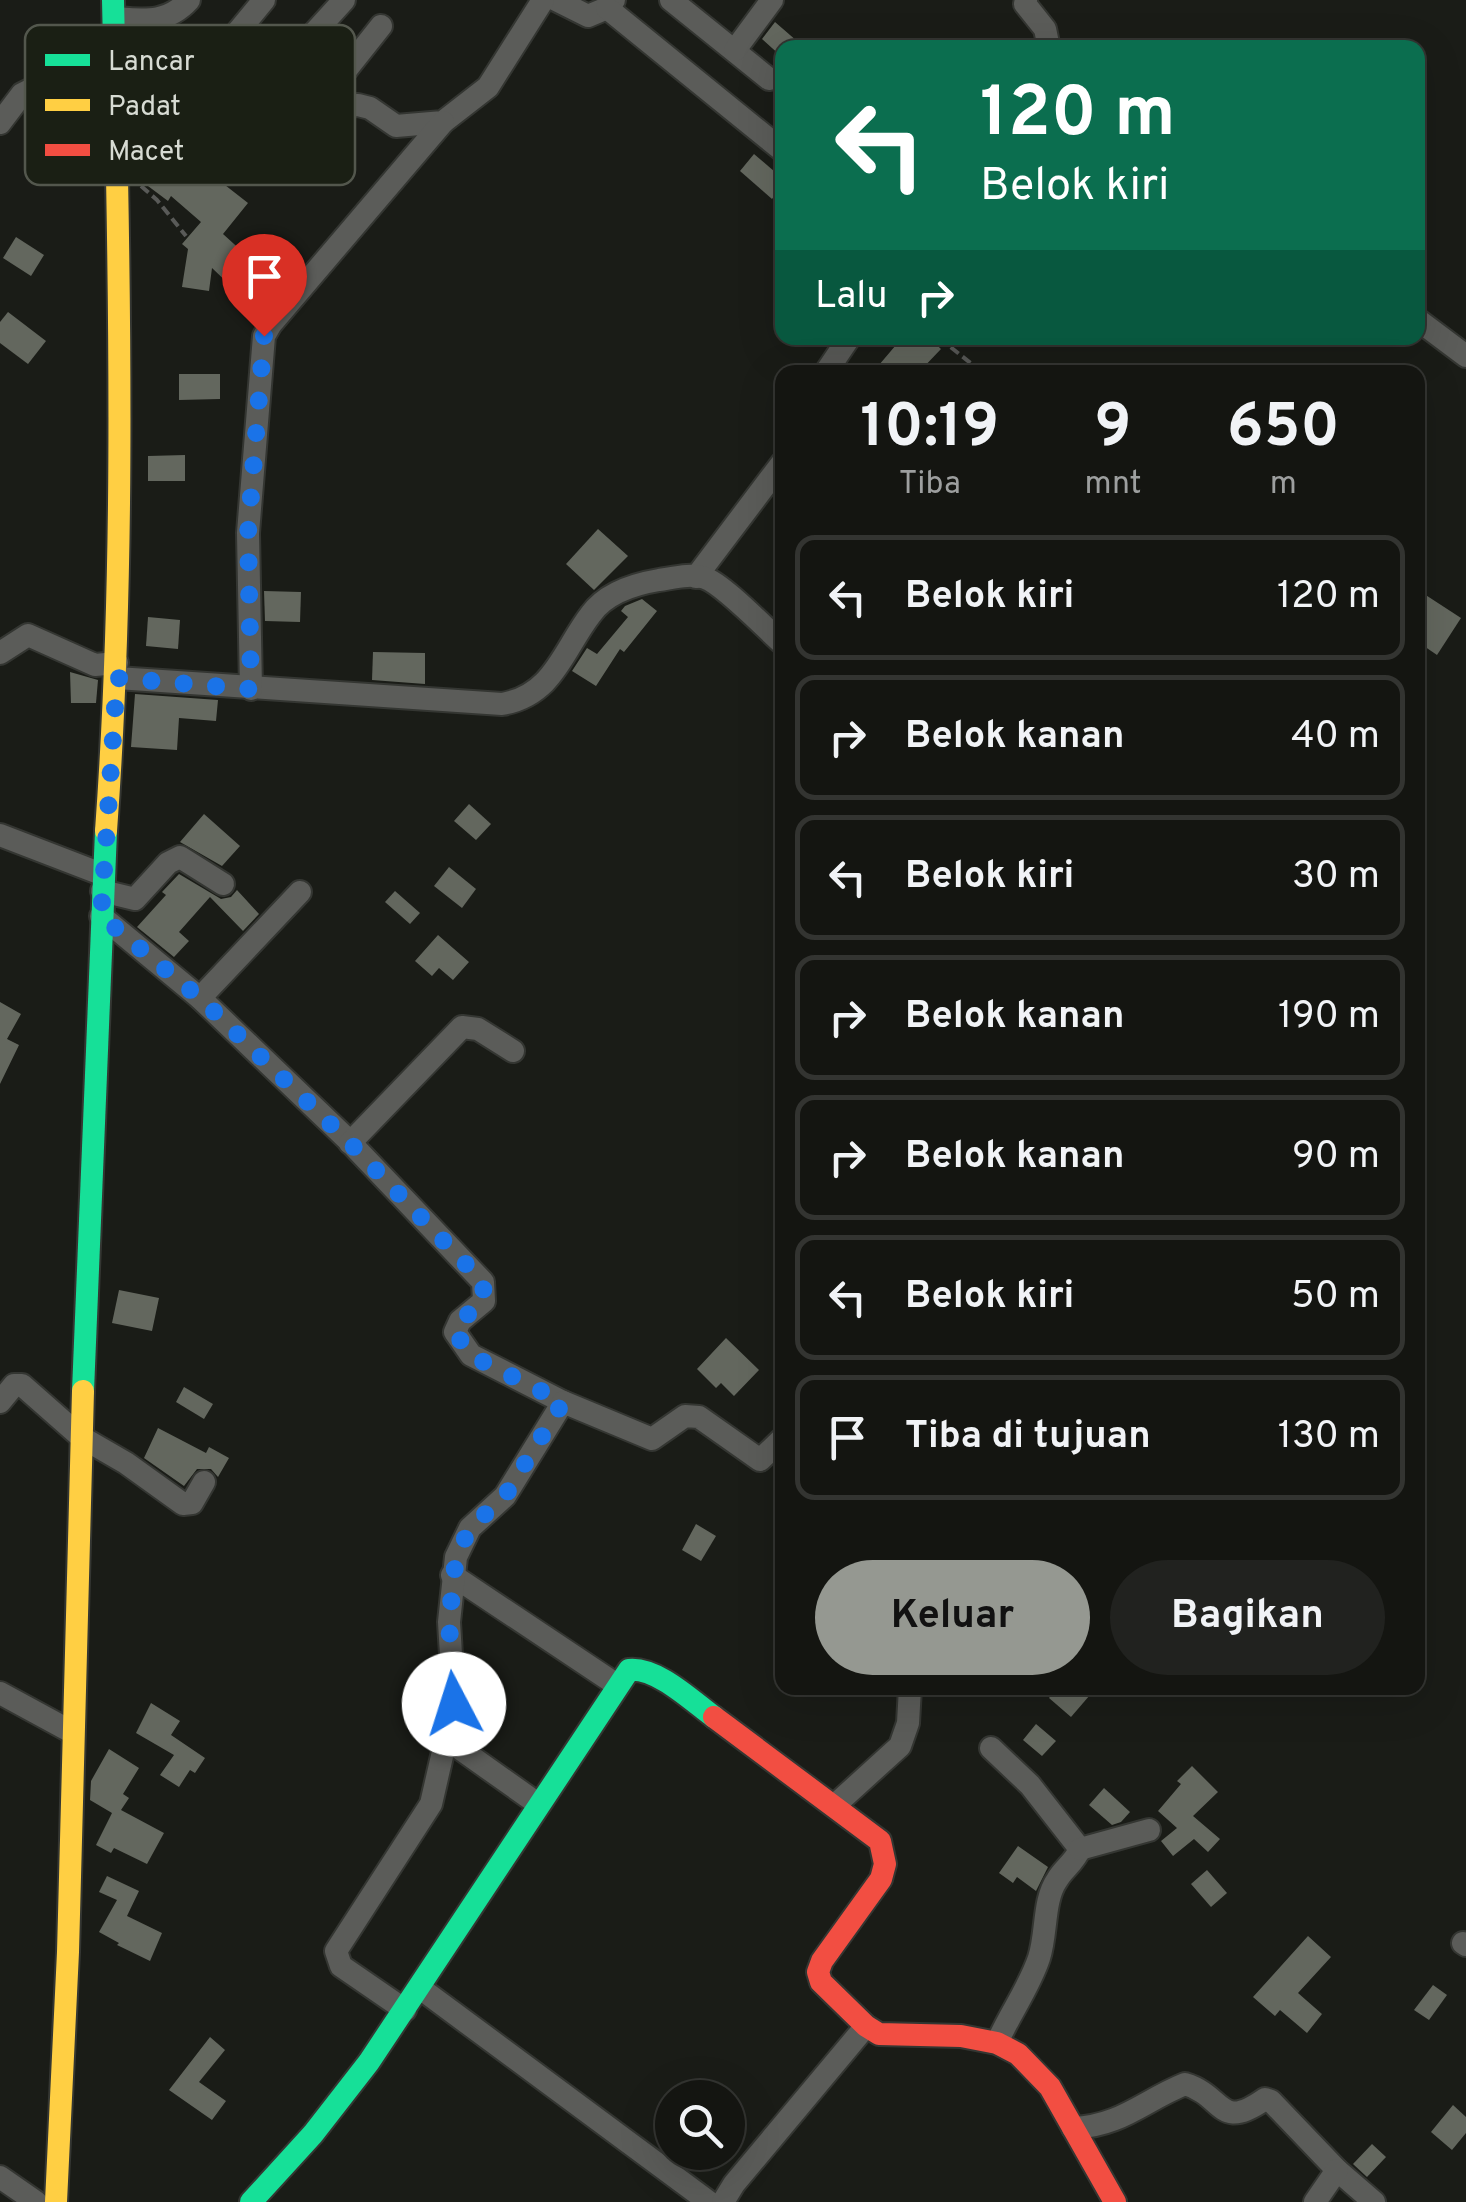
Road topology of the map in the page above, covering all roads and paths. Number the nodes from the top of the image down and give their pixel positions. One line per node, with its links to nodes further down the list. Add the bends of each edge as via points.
1 (189, 0): 10 (street, via 167,18)
2 (264, 0): 11 (street)
3 (344, 0): 12 (street)
4 (543, 0): 20 (street, via 488,86)
5 (556, 0): 9 (street, via 588,16)
6 (671, 0): 15 (street)
7 (772, 0): 15 (street)
8 (1026, 0): 14 (street)
9 (611, 4): 22 (street)
10 (114, 9)
11 (243, 25)
12 (321, 25)
13 (381, 26): 16 (street)
14 (1046, 40)
15 (736, 50): 17 (street)
16 (355, 59)
17 (769, 79)
18 (25, 93): 21 (street)
19 (355, 105): 20 (street, via 396,126)
20 (443, 122): 35 (street, via 264,336 248,533)
21 (0, 123)
22 (775, 144)
23 (118, 185): 34 (street)
24 (140, 185): 25 (path)
25 (186, 236)
26 (1425, 325): 28 (street)
27 (948, 345): 29 (path)
28 (1466, 356)
29 (973, 365)
30 (775, 473): 31 (street)
31 (696, 577): 32 (street, via 706,578); 35 (street, via 640,584 611,596 591,612 553,674 523,700)
32 (775, 638)
33 (0, 653): 34 (street, via 28,635)
34 (117, 670): 35 (street); 37 (street)
35 (251, 689)
36 (0, 835): 37 (street)
37 (103, 883): 38 (street, via 136,899 180,857); 40 (street)
38 (223, 884)
39 (300, 892): 41 (street)
40 (101, 916): 41 (street); 46 (street)
41 (200, 998): 43 (street)
42 (513, 1051): 43 (street, via 478,1029 462,1027)
43 (350, 1143): 45 (street, via 483,1282 484,1301 460,1321 459,1342 492,1368)
44 (0, 1402): 46 (street, via 14,1384 22,1385)
45 (563, 1402): 47 (street, via 644,1438 684,1416 699,1417 760,1460); 49 (street, via 505,1496 470,1528)
46 (81, 1437): 48 (street, via 183,1504 192,1503); 53 (street)
47 (775, 1446)
48 (204, 1482)
49 (452, 1575): 50 (street); 54 (street, via 454,1704)
50 (617, 1686): 56 (street); 57 (street, via 629,1670 646,1671)
51 (0, 1692): 53 (street)
52 (910, 1695): 57 (street, via 900,1746)
53 (70, 1732): 68 (street)
54 (445, 1738): 56 (street); 61 (street, via 428,1811 336,1951 341,1966)
55 (990, 1748): 59 (street, via 1030,1785)
56 (538, 1804): 60 (street)
57 (834, 1806): 62 (street, via 880,1841 884,1852 875,1891 818,1972 820,1982)
58 (1149, 1830): 59 (street)
59 (1080, 1849): 63 (street, via 1057,1878 1040,1957)
60 (420, 1988): 61 (street); 70 (street)
61 (405, 2010): 69 (street, via 339,2105)
62 (866, 2026): 63 (street, via 892,2036); 71 (street)
63 (997, 2042): 64 (street, via 1036,2070)
64 (1073, 2128): 65 (street, via 1100,2127 1185,2084 1228,2114 1270,2101); 72 (street)
65 (1337, 2170): 73 (street); 74 (street)
66 (0, 2178): 67 (street)
67 (36, 2202)
68 (56, 2202)
69 (251, 2202)
70 (709, 2202)
71 (723, 2202)
72 (1115, 2202)
73 (1315, 2202)
74 (1374, 2202)

